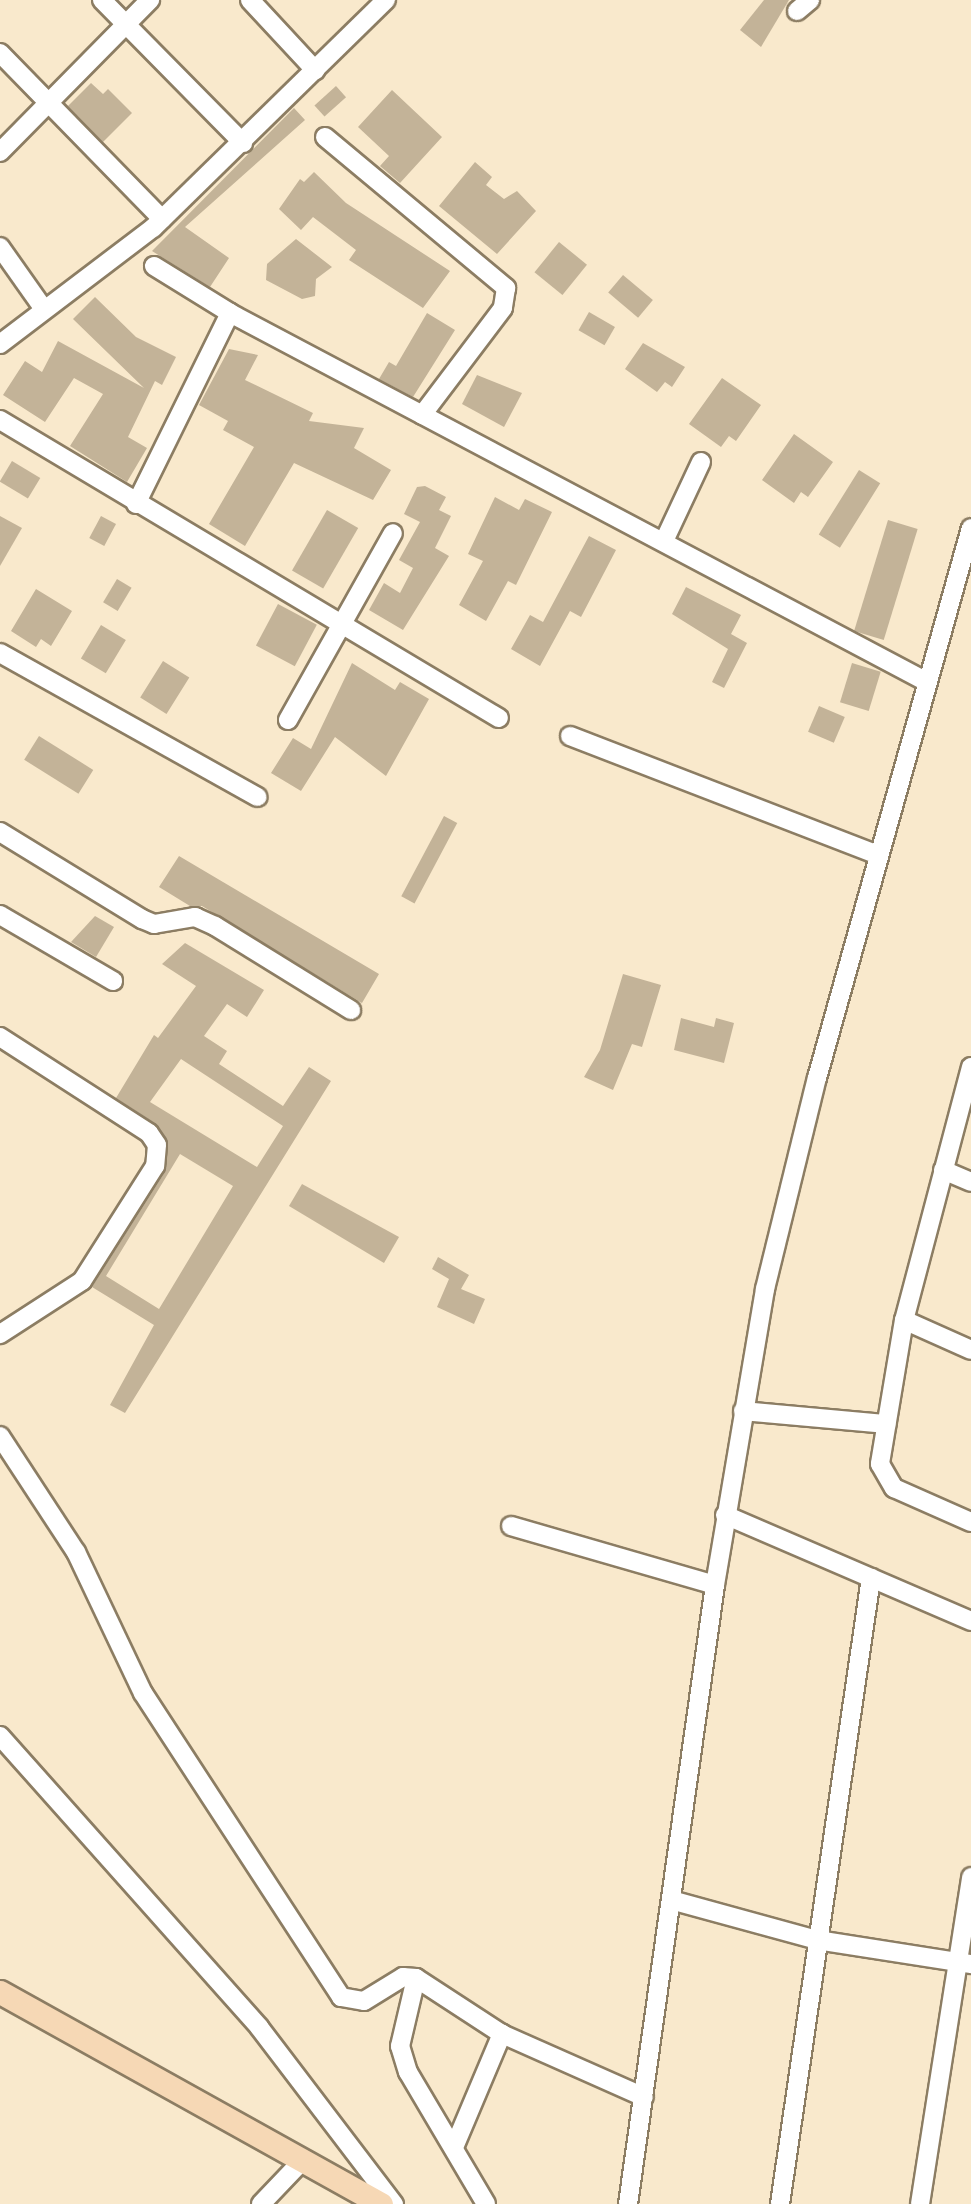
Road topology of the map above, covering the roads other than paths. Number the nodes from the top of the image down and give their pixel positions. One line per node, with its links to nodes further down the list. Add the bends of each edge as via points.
1 (102, 0): 5 (street)
2 (150, 0): 5 (street)
3 (250, 0): 7 (street)
4 (386, 0): 7 (street)
5 (126, 24): 8 (street); 10 (street)
6 (0, 53): 8 (street)
7 (315, 70): 10 (street)
8 (47, 104): 11 (street); 12 (street)
9 (325, 137): 18 (street, via 506,288 503,308)
10 (243, 143): 12 (street)
11 (0, 152)
12 (162, 219): 15 (street)
13 (0, 247): 15 (street)
14 (154, 266): 16 (street)
15 (43, 308): 17 (street)
16 (230, 313): 18 (street); 21 (street)
17 (0, 344)
18 (422, 415): 24 (street)
19 (0, 420): 21 (street)
20 (701, 462): 24 (street)
21 (136, 503): 25 (street)
22 (971, 528): 27 (street)
23 (393, 533): 25 (street)
24 (665, 539): 27 (street)
25 (346, 622): 28 (street); 29 (street)
26 (0, 653): 31 (street)
27 (925, 681): 33 (street)
28 (499, 718)
29 (288, 720)
30 (570, 736): 33 (street)
31 (258, 797)
32 (0, 832): 36 (street, via 142,919 154,924 195,917 215,926)
33 (878, 855): 44 (street, via 782,1216)
34 (0, 915): 35 (street)
35 (113, 981)
36 (351, 1010)
37 (0, 1037): 42 (street, via 149,1133 157,1145 155,1166 82,1281)
38 (971, 1067): 39 (street)
39 (943, 1170): 40 (street); 41 (street)
40 (971, 1182)
41 (904, 1320): 43 (street); 45 (street)
42 (0, 1334)
43 (971, 1350)
44 (743, 1411): 45 (street); 47 (street)
45 (886, 1424): 48 (street, via 880,1464 888,1483)
46 (0, 1436): 58 (street, via 76,1552 143,1693 329,1982 356,2002 403,1977)
47 (725, 1515): 50 (street); 51 (street)
48 (971, 1522)
49 (511, 1526): 51 (street)
50 (871, 1578): 52 (street); 56 (street)
51 (715, 1585): 55 (street)
52 (971, 1621)
53 (0, 1736): 67 (street, via 259,2026)
54 (971, 1877): 57 (street)
55 (671, 1900): 56 (street); 61 (street)
56 (817, 1940): 57 (street); 69 (street)
57 (963, 1963): 70 (street)
58 (416, 1978): 60 (street); 62 (street, via 400,2046 408,2072)
59 (0, 1992): 63 (main road)
60 (502, 2034): 61 (street); 62 (street)
61 (644, 2097): 64 (street)
62 (455, 2145): 68 (street)
63 (300, 2163): 65 (street); 66 (main road)
64 (634, 2201)
65 (261, 2204)
66 (381, 2204)
67 (394, 2204)
68 (486, 2204)
69 (780, 2204)
70 (920, 2204)

